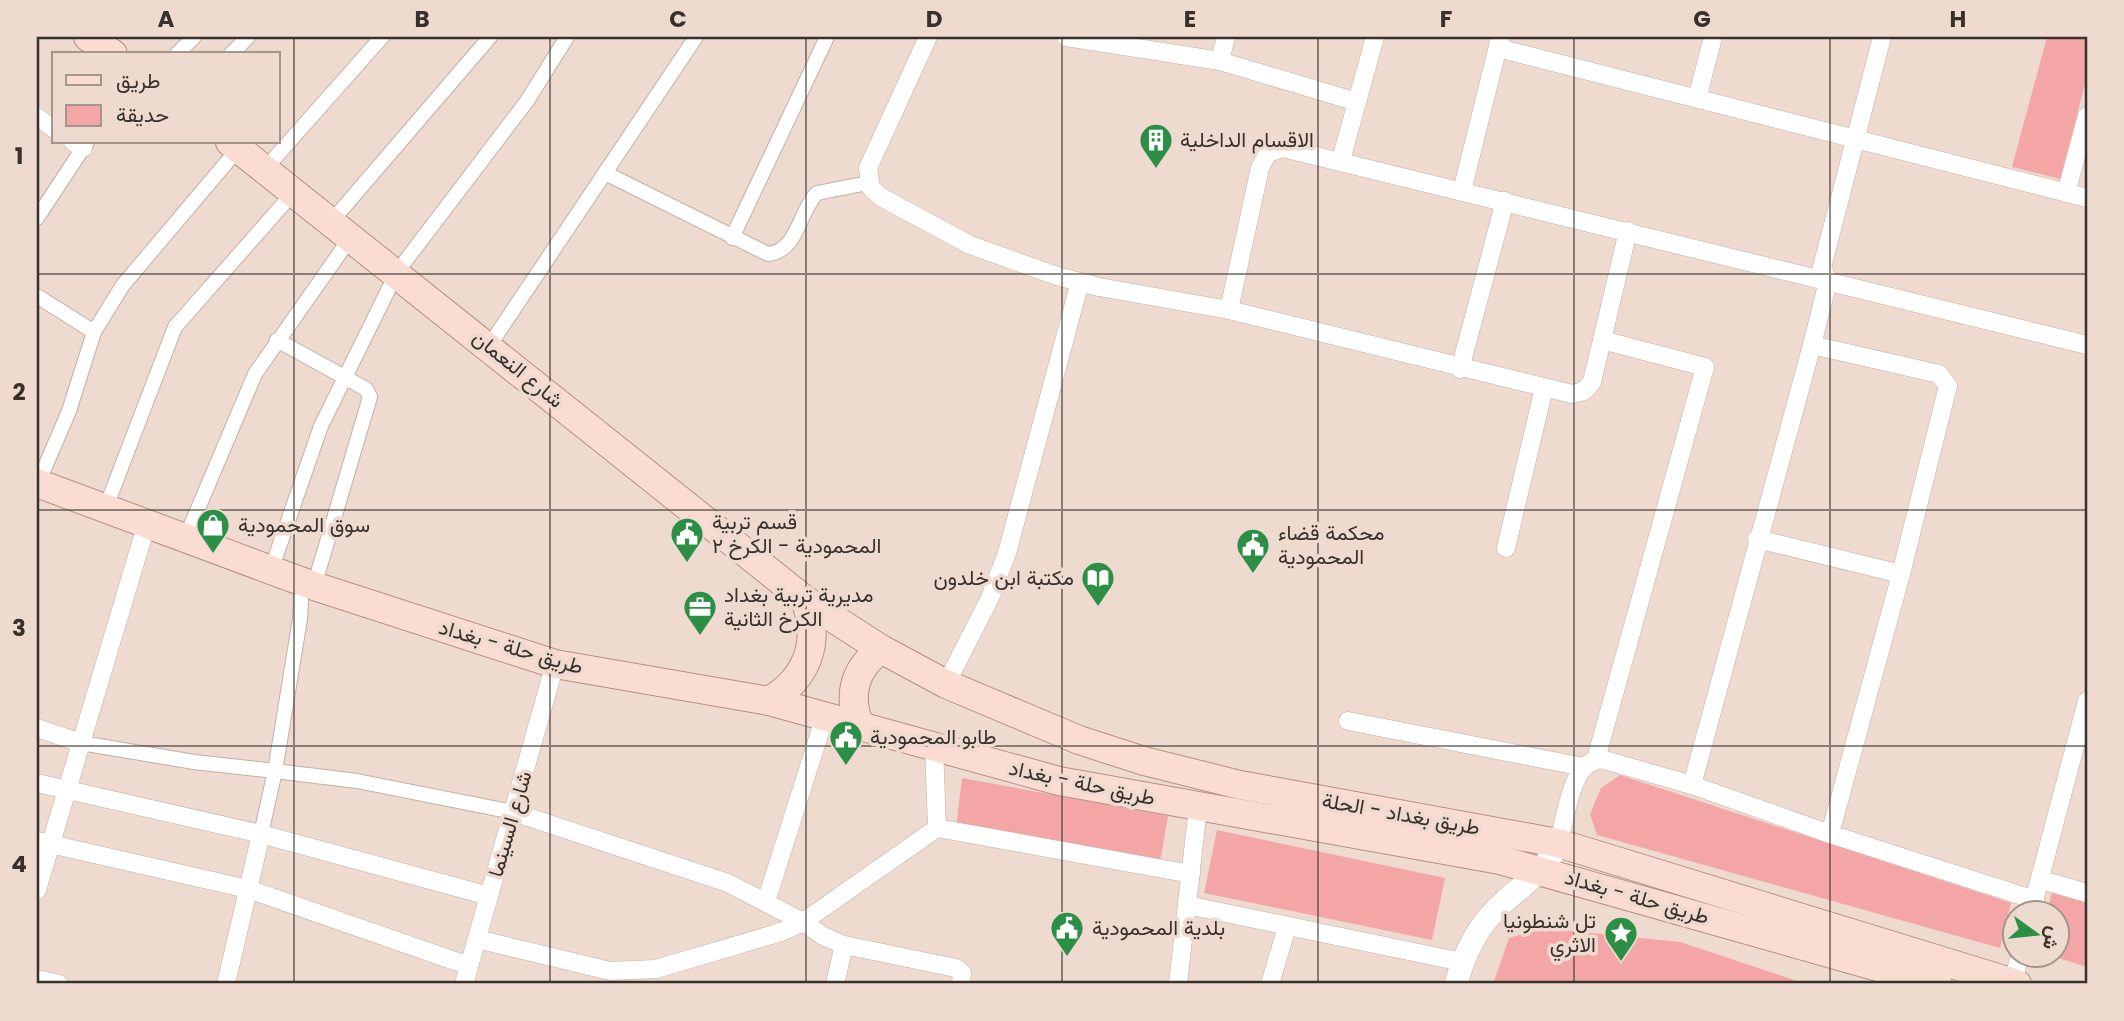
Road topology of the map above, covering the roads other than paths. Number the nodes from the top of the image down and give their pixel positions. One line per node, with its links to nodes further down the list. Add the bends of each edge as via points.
1 (194, 37): 15 (street)
2 (248, 37): 16 (street)
3 (382, 37): 27 (street)
4 (489, 37): 36 (street)
5 (567, 37): 39 (street, via 527,101)
6 (696, 37): 28 (street)
7 (827, 37): 38 (street)
8 (928, 37): 29 (street, via 868,168)
9 (1066, 37): 17 (street)
10 (1226, 37): 17 (street)
11 (1375, 37): 19 (street)
12 (1713, 37): 18 (street)
13 (1882, 37): 23 (street)
14 (1499, 42): 18 (street); 30 (street)
15 (179, 52)
16 (233, 52)
17 (1220, 61): 19 (street)
18 (1698, 99): 23 (street)
19 (1357, 102): 26 (street)
20 (2087, 116): 32 (street)
21 (37, 117): 22 (street)
22 (52, 128)
23 (1856, 139): 32 (street); 40 (street, via 1822,267)
24 (81, 144): 35 (street)
25 (234, 145): 27 (main road, شارع النعمان); 44 (street, via 123,285)
26 (1341, 160): 30 (street); 43 (street, via 1283,148 1268,153 1260,168)
27 (264, 170): 31 (main road, شارع النعمان)
28 (605, 173): 38 (street); 49 (street)
29 (868, 183): 38 (street, via 817,193 789,243 779,252 763,253); 41 (street, via 881,197 949,235)
30 (1462, 191): 34 (street)
31 (293, 192): 36 (main road, شارع النعمان); 54 (street, via 175,327)
32 (2066, 193): 33 (street)
33 (2087, 198)
34 (1505, 201): 37 (street); 50 (street)
35 (37, 218)
36 (341, 229): 39 (main road, شارع النعمان); 45 (street)
37 (1628, 231): 40 (street); 46 (street)
38 (732, 238)
39 (397, 272): 49 (main road, شارع النعمان); 51 (street)
40 (1828, 281): 47 (street); 48 (street)
41 (1080, 282): 43 (street); 65 (street, via 1007,553 990,598)
42 (37, 296): 44 (street)
43 (1229, 310): 50 (street)
44 (93, 332): 53 (street, via 69,411)
45 (277, 340): 51 (street); 56 (street, via 255,373)
46 (1602, 340): 52 (street, via 1591,382 1584,391 1572,394); 74 (street, via 1705,367)
47 (1812, 345): 57 (street); 60 (street, via 1939,374 1946,380 1948,393)
48 (2087, 345)
49 (489, 346): 62 (main road, شارع النعمان)
50 (1460, 369): 52 (street)
51 (345, 377): 59 (street, via 321,426); 61 (street, via 366,389 370,397)
52 (1544, 388): 58 (street)
53 (37, 485): 54 (main road, طريق حلة - بغداد)
54 (106, 507): 55 (main road, طريق حلة - بغداد)
55 (147, 523): 56 (main road, طريق حلة - بغداد); 72 (street)
56 (186, 537): 59 (main road, طريق حلة - بغداد)
57 (1758, 539): 60 (street); 77 (street)
58 (1506, 548)
59 (271, 570): 61 (main road, طريق حلة - بغداد)
60 (1901, 574): 83 (street)
61 (308, 584): 64 (main road, طريق حلة - بغداد); 75 (street)
62 (805, 600): 63 (main road, طريق بغداد - الحلة); 66 (main road, via 813,628 809,658 793,683)
63 (880, 649): 65 (main road, طريق بغداد - الحلة); 70 (main road, via 862,666 853,689)
64 (555, 664): 66 (main road, طريق حلة - بغداد); 80 (street, شارع السينما)
65 (946, 684): 85 (main road, طريق بغداد - الحلة, via 1058,732 1143,761 1240,785)
66 (769, 701): 68 (main road, طريق حلة - بغداد)
67 (2087, 701): 88 (street)
68 (825, 716): 70 (main road, طريق حلة - بغداد); 95 (street)
69 (1348, 721): 74 (street)
70 (860, 726): 73 (main road, طريق حلة - بغداد)
71 (37, 728): 72 (street)
72 (81, 743): 75 (street); 78 (street)
73 (933, 746): 79 (main road, طريق حلة - بغداد, via 1059,781); 81 (street)
74 (1590, 763): 77 (street); 85 (street, via 1574,785)
75 (275, 771): 80 (street); 82 (street)
76 (37, 783): 78 (street)
77 (1692, 785): 83 (street)
78 (67, 789): 82 (street); 84 (street)
79 (1198, 807): 86 (main road, طريق حلة - بغداد); 87 (street)
80 (513, 812): 92 (street, شارع السينما); 95 (street, via 729,883)
81 (937, 828): 87 (street); 97 (street)
82 (261, 834): 89 (street); 92 (street)
83 (1830, 834): 93 (street)
84 (44, 843): 89 (street); 90 (street)
85 (1558, 843): 86 (street); 113 (main road, طريق بغداد - الحلة)
86 (1543, 870): 101 (street, via 1487,919); 112 (main road, طريق حلة - بغداد)
87 (1191, 874): 96 (street)
88 (2040, 880): 91 (street); 94 (street)
89 (248, 889): 102 (street); 105 (street)
90 (37, 890)
91 (2087, 893)
92 (489, 896): 99 (street, شارع السينما)
93 (2010, 898)
94 (2035, 898)
95 (766, 902): 97 (street)
96 (1187, 905): 98 (street); 109 (street)
97 (803, 922): 99 (street, via 656,969 610,971); 100 (street)
98 (1287, 927): 101 (street); 110 (street)
99 (477, 939): 102 (street, شارع السينما)
100 (844, 945): 107 (street); 108 (street, via 956,968)
101 (1462, 962): 111 (street)
102 (470, 966): 106 (street, شارع السينما)
103 (37, 979): 104 (street)
104 (59, 984)
105 (226, 984)
106 (464, 984)
107 (835, 984)
108 (961, 984)
109 (1178, 984)
110 (1270, 984)
111 (1456, 984)
112 (1938, 984)
113 (2015, 984)

